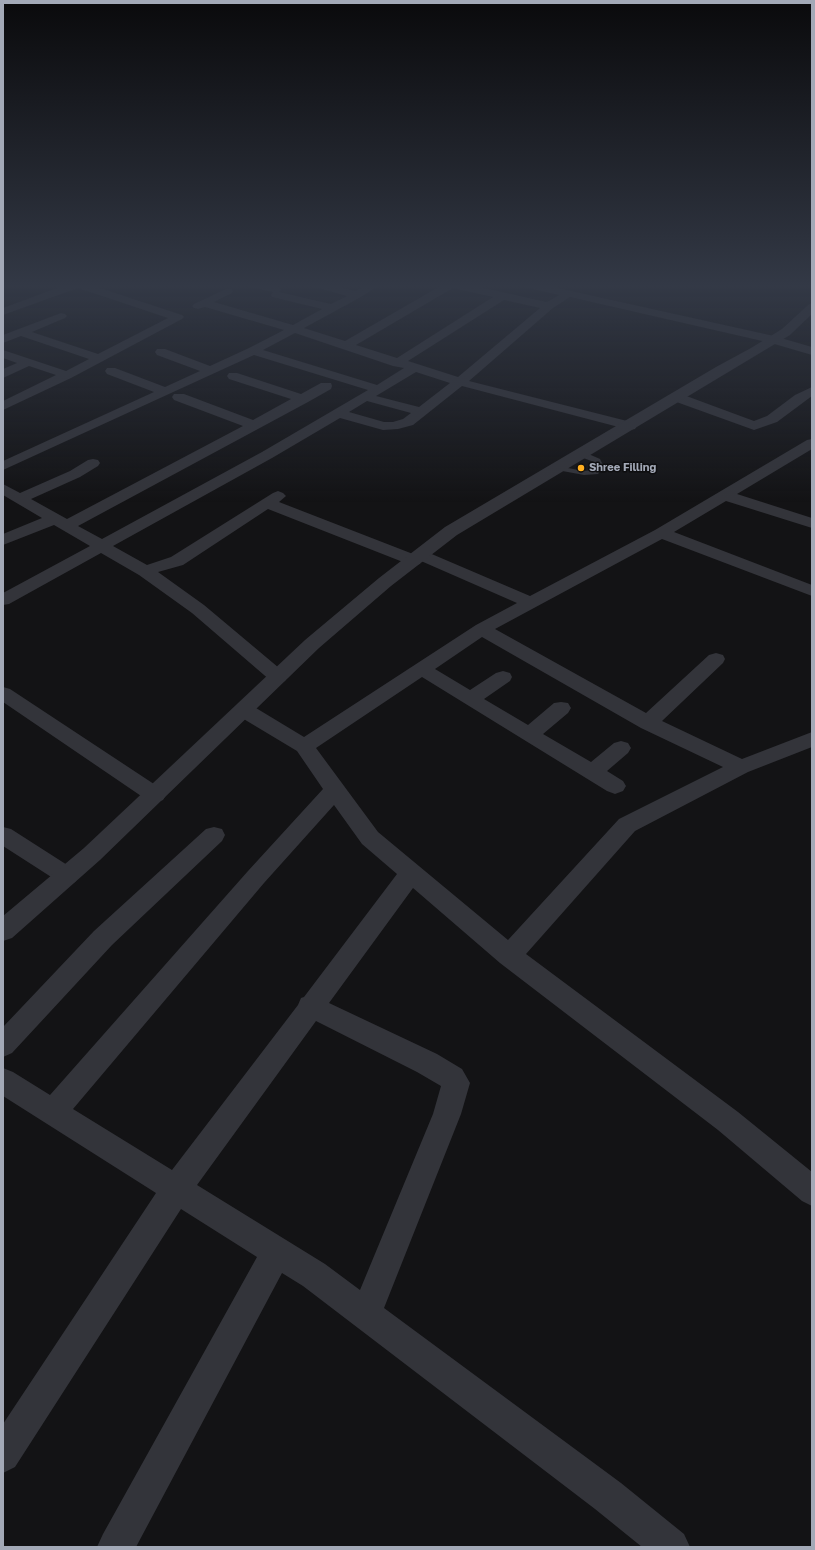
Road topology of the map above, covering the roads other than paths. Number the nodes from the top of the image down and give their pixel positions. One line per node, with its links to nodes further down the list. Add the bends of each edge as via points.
1 (13, 357): 10 (street)
2 (175, 357): 13 (street)
3 (239, 357): 13 (street)
4 (271, 357): 24 (street)
5 (380, 357): 11 (street)
6 (406, 357): 11 (street)
7 (489, 357): 19 (street)
8 (744, 357): 26 (street)
9 (100, 358): 16 (street)
10 (28, 362): 15 (street); 16 (street)
11 (397, 363): 12 (street)
12 (414, 368): 19 (street); 24 (street)
13 (210, 370): 22 (street)
14 (111, 371): 22 (street)
15 (3, 374)
16 (67, 375): 28 (street)
17 (266, 375): 20 (street)
18 (233, 376): 20 (street)
19 (460, 382): 30 (street); 32 (street)
20 (252, 383): 27 (street)
21 (326, 386): 27 (street)
22 (164, 391): 37 (street)
23 (812, 391): 26 (street, via 772,419 754,426)
24 (372, 393): 29 (street); 30 (street)
25 (179, 397): 31 (street)
26 (676, 397): 32 (street)
27 (303, 398): 31 (street)
28 (6, 402)
29 (339, 412): 30 (street, via 383,426 408,422); 33 (street)
30 (421, 412)
31 (254, 425): 33 (street); 43 (street)
32 (630, 426): 35 (street)
33 (284, 435): 47 (street)
34 (812, 443): 41 (street)
35 (581, 454): 38 (street); 38 (lane, via 597,462 600,467 595,472)
36 (93, 463): 40 (street, via 75,474)
37 (3, 466)
38 (557, 468): 48 (street, via 451,531)
39 (281, 493): 42 (street)
40 (9, 495): 43 (street)
41 (724, 495): 44 (street); 45 (street)
42 (267, 503): 48 (street); 49 (street, via 177,561)
43 (60, 522): 46 (street); 47 (street)
44 (812, 523)
45 (661, 533): 50 (street); 52 (street)
46 (3, 540)
47 (100, 545): 49 (street); 51 (street)
48 (417, 557): 52 (street); 56 (street, via 312,644)
49 (145, 570): 56 (street, via 198,609)
50 (812, 591)
51 (3, 600)
52 (532, 603): 53 (street)
53 (482, 630): 55 (street); 62 (street)
54 (716, 659): 62 (street)
55 (422, 668): 59 (street); 65 (street)
56 (278, 677): 61 (street)
57 (503, 677): 59 (street)
58 (3, 694): 71 (street)
59 (470, 699): 63 (street)
60 (561, 708): 63 (street)
61 (244, 710): 65 (street); 71 (street)
62 (648, 723): 67 (street)
63 (530, 734): 68 (street)
64 (812, 739): 67 (street)
65 (304, 746): 70 (street)
66 (621, 748): 68 (street)
67 (741, 767): 77 (street, via 627,825)
68 (592, 772): 69 (street)
69 (615, 786)
70 (335, 790): 74 (street, via 370,838); 81 (street, via 256,877)
71 (155, 794): 75 (street)
72 (3, 835): 75 (street)
73 (214, 835): 79 (street, via 103,938)
74 (410, 873): 77 (street); 78 (street)
75 (67, 876): 76 (street)
76 (3, 932)
77 (509, 956): 83 (street, via 728,1121)
78 (310, 1006): 82 (street); 85 (street, via 427,1063 456,1083 447,1114)
79 (3, 1045)
80 (3, 1081): 81 (street)
81 (53, 1112): 82 (street)
82 (176, 1189): 84 (street); 86 (street)
83 (812, 1191)
84 (277, 1252): 85 (street, via 314,1275); 87 (street)
85 (366, 1314): 88 (street, via 608,1496)
86 (3, 1455)
87 (116, 1547)
88 (671, 1547)

